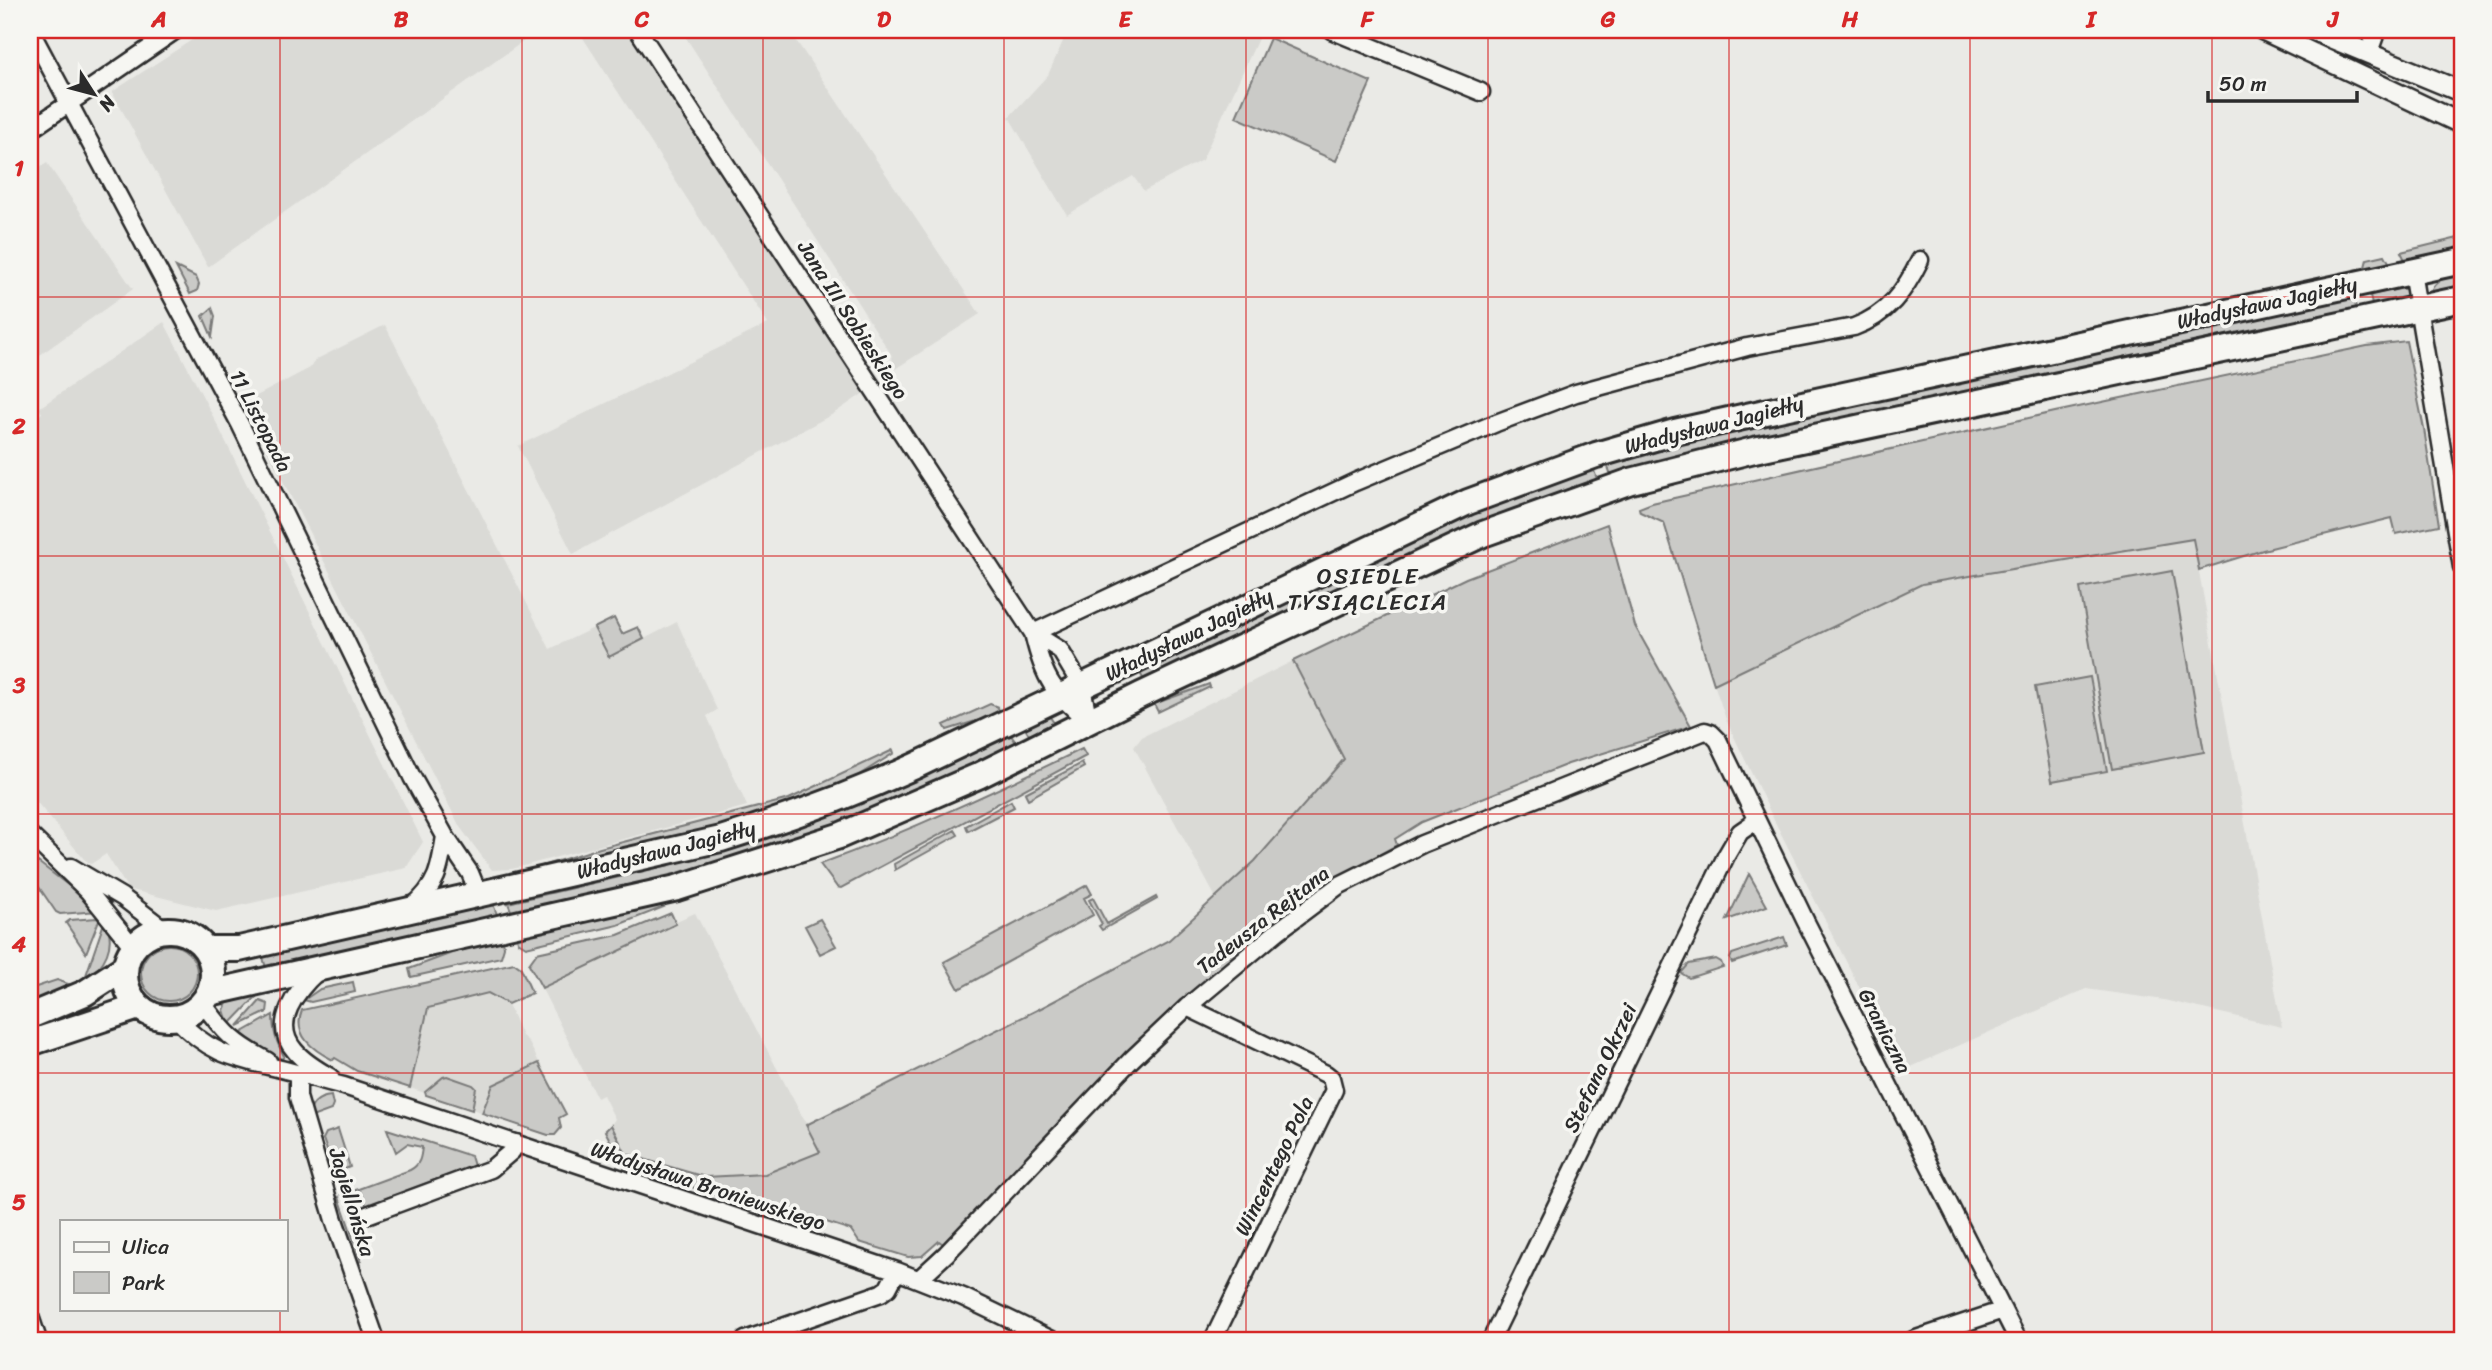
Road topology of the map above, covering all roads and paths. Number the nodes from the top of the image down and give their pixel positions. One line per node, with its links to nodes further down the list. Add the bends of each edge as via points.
1 (30, 30): 11 (street, 11 Listopada)
2 (176, 30): 11 (street)
3 (638, 30): 20 (street, Jana III Sobieskiego)
4 (1331, 30): 9 (street)
5 (2263, 30): 12 (street)
6 (2312, 30): 8 (street)
7 (2377, 30): 8 (street)
8 (2369, 52): 10 (street)
9 (1481, 92)
10 (2462, 92)
11 (70, 103): 13 (street); 26 (street, 11 Listopada, via 240,424)
12 (2462, 124)
13 (30, 130)
14 (1920, 260): 20 (street, via 1898,298 1869,321 1748,347 1576,393 1355,482)
15 (2462, 261): 16 (main road, Władysława Jagiełły)
16 (2412, 272): 18 (street); 21 (main road, Władysława Jagiełły, via 1747,415 1596,455 1456,508)
17 (2462, 299): 18 (main road, Władysława Jagiełły)
18 (2419, 307): 19 (street); 22 (main road, Władysława Jagiełły, via 1754,450 1631,481 1483,534)
19 (2462, 567)
20 (1033, 633): 21 (street, Jana III Sobieskiego, via 1041,666); 21 (street, Jana III Sobieskiego, via 1060,650)
21 (1071, 692): 22 (street, Jana III Sobieskiego); 22 (street, Jana III Sobieskiego); 28 (main road, Władysława Jagiełły, via 845,797 786,819 721,839)
22 (1089, 722): 33 (main road, Władysława Jagiełły, via 927,799 794,852 677,888)
23 (1718, 740): 24 (street, Graniczna); 36 (street, Tadeusza Rejtana, via 1705,731 1692,734 1422,844 1338,886)
24 (1756, 821): 46 (street, Graniczna); 53 (street, Stefana Okrzei, via 1740,832 1726,856)
25 (30, 835): 27 (street)
26 (445, 836): 28 (street, 11 Listopada); 29 (street, via 434,884)
27 (50, 856): 30 (street, via 98,881); 32 (street, via 88,891)
28 (479, 895): 29 (main road, Władysława Jagiełły)
29 (408, 911): 31 (main road, Władysława Jagiełły, via 239,949)
30 (165, 930): 31 (main road, via 188,934); 32 (main road, via 153,933)
31 (206, 949): 34 (main road, via 213,971)
32 (129, 957): 35 (main road, via 127,989); 37 (main road, via 85,993)
33 (323, 967): 34 (main road, Władysława Jagiełły); 41 (street, Władysława Broniewskiego, via 300,988 288,1008 287,1038 302,1058)
34 (206, 998): 38 (main road); 40 (street, Władysława Broniewskiego, via 226,1034 246,1050)
35 (138, 1007): 38 (main road, via 156,1017); 39 (main road)
36 (1187, 1007): 45 (street, Tadeusza Rejtana); 52 (street, Wincentego Pola, via 1326,1074 1334,1090)
37 (30, 1016)
38 (176, 1018): 40 (street, Władysława Broniewskiego, via 212,1049)
39 (30, 1044)
40 (290, 1072): 41 (street, Władysława Broniewskiego); 49 (street, Jagiellońska)
41 (344, 1086): 42 (street, Władysława Broniewskiego)
42 (516, 1143): 43 (street, via 491,1169); 44 (street, Władysława Broniewskiego)
43 (366, 1214)
44 (897, 1270): 45 (street, Władysława Broniewskiego); 50 (street, via 881,1293)
45 (919, 1279): 51 (street, Władysława Broniewskiego)
46 (2003, 1310): 54 (street); 55 (street, Graniczna)
47 (30, 1316): 48 (street)
48 (38, 1340)
49 (376, 1340)
50 (745, 1340)
51 (1052, 1340)
52 (1213, 1340)
53 (1491, 1340)
54 (1913, 1340)
55 (2018, 1340)

